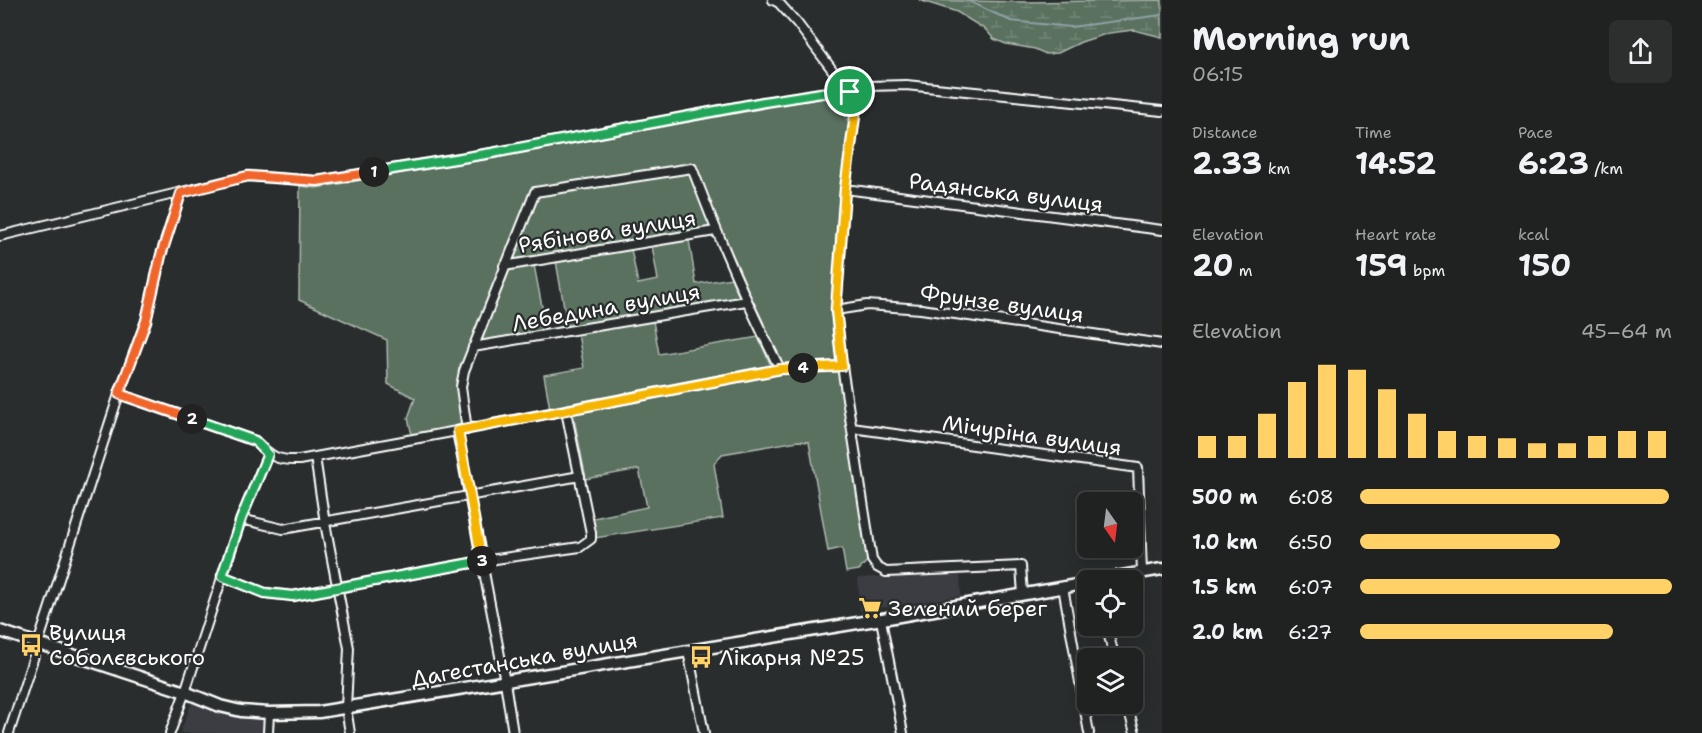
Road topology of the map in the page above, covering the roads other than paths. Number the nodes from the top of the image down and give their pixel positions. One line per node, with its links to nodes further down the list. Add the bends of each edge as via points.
1 (773, 0): 2 (street, via 797,23)
2 (850, 92): 3 (street, via 868,86 906,85); 4 (street, via 855,100 855,116); 5 (street, via 764,102 317,181 248,176)
3 (1162, 111)
4 (845, 189): 6 (street, Радянська вулиця); 11 (street)
5 (181, 193): 8 (street); 16 (street, via 146,321)
6 (1162, 230)
7 (715, 231): 9 (street, Рябінова вулиця); 9 (street, via 692,168 535,192); 10 (street)
8 (0, 236)
9 (504, 266): 13 (street)
10 (746, 301): 13 (street, Лебедина вулиця); 15 (street)
11 (836, 310): 12 (street, Фрунзе вулиця, via 867,305 921,309); 14 (street)
12 (1162, 344)
13 (473, 347): 19 (street, via 461,387)
14 (842, 366): 15 (street); 18 (street)
15 (780, 369): 17 (street)
16 (119, 394): 21 (street, via 255,441); 38 (street)
17 (566, 411): 19 (street); 23 (street)
18 (852, 428): 29 (street, Мічуріна вулиця, via 1138,468); 35 (street, via 872,560 877,567 886,572 1021,566)
19 (467, 430): 20 (street)
20 (458, 431): 22 (street); 24 (street)
21 (268, 454): 22 (street, via 286,460); 25 (street)
22 (315, 457): 26 (street)
23 (580, 476): 24 (street); 27 (street, via 591,532 586,544)
24 (470, 495): 26 (street); 27 (street)
25 (241, 519): 26 (street, via 283,529); 31 (street)
26 (325, 523): 34 (street)
27 (482, 561): 34 (street); 40 (street)
28 (1162, 569): 30 (street)
29 (1142, 570)
30 (1143, 572)
31 (222, 576): 34 (street, via 265,593 293,596); 41 (street)
32 (1077, 585): 33 (street, Дагестанська вулиця)
33 (1063, 587): 35 (street, Дагестанська вулиця); 52 (street)
34 (338, 588): 42 (street, via 349,648)
35 (1023, 595): 36 (street, Дагестанська вулиця)
36 (881, 620): 39 (street, Дагестанська вулиця); 51 (street)
37 (0, 631): 38 (street, Дагестанська вулиця)
38 (37, 644): 41 (street, Дагестанська вулиця); 45 (street)
39 (688, 651): 40 (street, Дагестанська вулиця); 50 (street)
40 (505, 682): 42 (street, Дагестанська вулиця); 49 (street)
41 (185, 692): 43 (street, Дагестанська вулиця, via 220,706); 46 (street)
42 (346, 708): 43 (street, Дагестанська вулиця); 48 (street)
43 (269, 713): 47 (street)
44 (1130, 714): 53 (street)
45 (9, 733)
46 (170, 733)
47 (268, 733)
48 (350, 733)
49 (513, 733)
50 (704, 733)
51 (903, 733)
52 (1089, 733)
53 (1135, 733)

